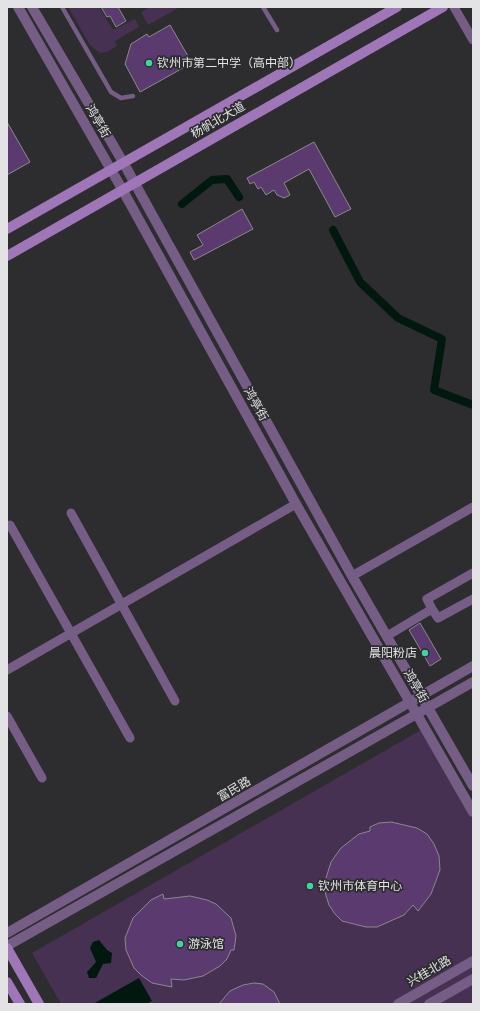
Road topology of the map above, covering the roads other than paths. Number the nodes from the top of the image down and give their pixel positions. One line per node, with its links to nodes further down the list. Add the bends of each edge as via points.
1 (18, 7): 12 (street, 鸿亭街)
2 (32, 7): 11 (street, 鸿亭街)
3 (62, 7): 10 (lane, via 112,92 122,98)
4 (263, 7): 8 (lane)
5 (397, 7): 11 (main road, 杨帆北大道)
6 (443, 7): 13 (main road, 杨帆北大道)
7 (454, 7): 9 (street)
8 (277, 30)
9 (473, 40)
10 (133, 96)
11 (123, 162): 12 (main road, 杨帆北大道); 13 (street, 鸿亭街)
12 (111, 169): 14 (street, 鸿亭街); 15 (main road, 杨帆北大道)
13 (134, 182): 14 (main road, 杨帆北大道); 22 (street, 鸿亭街)
14 (122, 189): 16 (main road, 杨帆北大道); 17 (street, 鸿亭街)
15 (7, 229)
16 (7, 256)
17 (296, 504): 24 (street); 33 (street, 鸿亭街)
18 (472, 510): 22 (street)
19 (71, 514): 24 (street)
20 (10, 525): 26 (street)
21 (473, 573): 25 (street, via 427,599)
22 (352, 576): 27 (street, 鸿亭街)
23 (473, 599): 25 (street, via 438,618)
24 (122, 604): 26 (street); 32 (street)
25 (432, 609): 27 (street)
26 (71, 634): 29 (street); 37 (street)
27 (387, 636): 31 (street, 鸿亭街)
28 (473, 666): 31 (street, 富民路)
29 (7, 670)
30 (473, 682): 34 (street, 富民路)
31 (421, 696): 33 (street, 富民路); 34 (street, 鸿亭街)
32 (175, 702)
33 (410, 702): 35 (street, 鸿亭街); 41 (street, 富民路)
34 (428, 708): 35 (street, 富民路); 39 (street, 鸿亭街)
35 (417, 714): 40 (street, 鸿亭街); 42 (street, 富民路)
36 (7, 716): 38 (street)
37 (130, 738)
38 (42, 778)
39 (473, 786)
40 (473, 812)
41 (7, 933)
42 (7, 947): 47 (main road)
43 (473, 961): 48 (street, 兴桂北路)
44 (473, 979): 49 (street)
45 (7, 982): 46 (main road)
46 (20, 1004)
47 (39, 1004)
48 (398, 1004)
49 (429, 1004)

